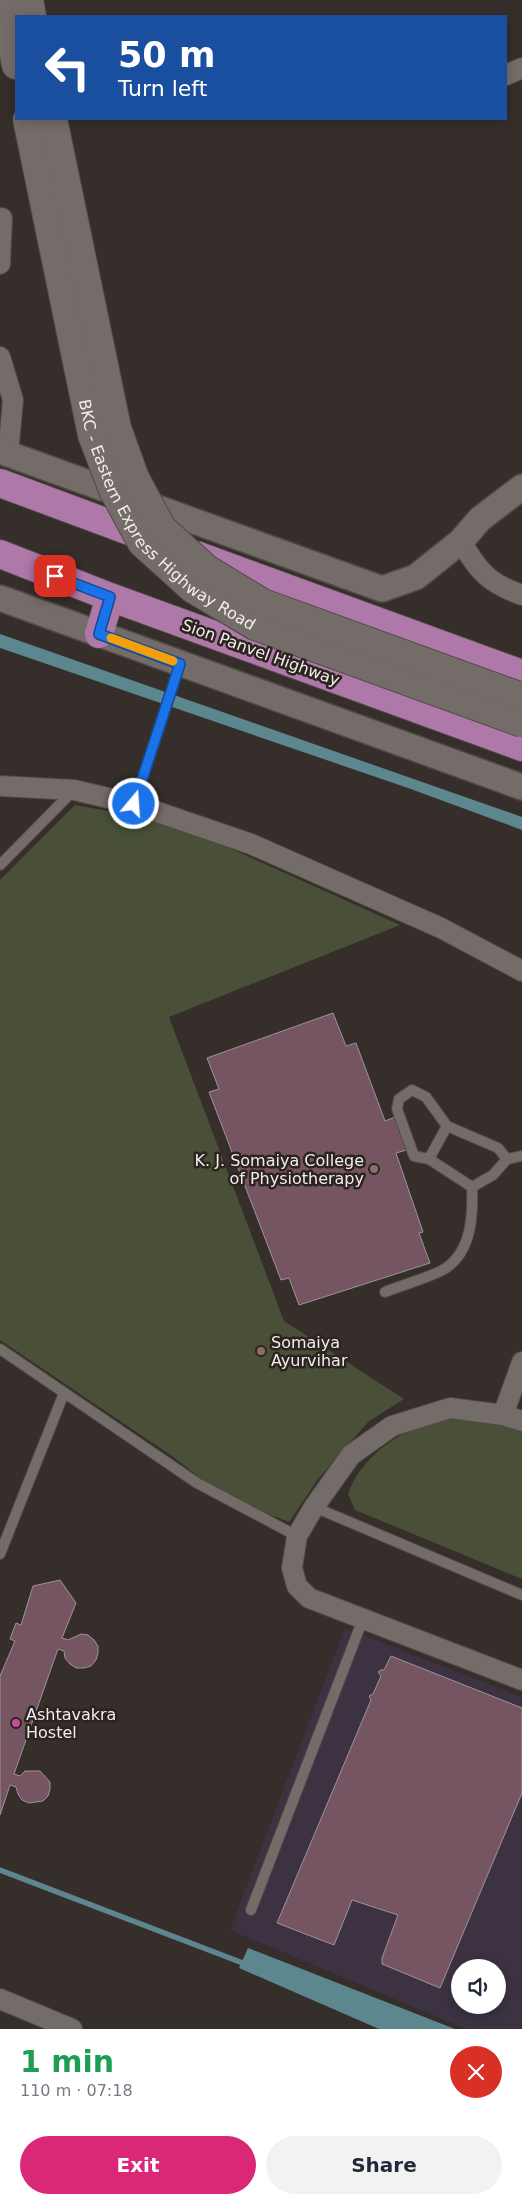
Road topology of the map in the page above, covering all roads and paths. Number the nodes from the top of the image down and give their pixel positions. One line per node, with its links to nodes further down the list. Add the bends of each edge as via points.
1 (3, 0): 4 (main road)
2 (29, 0): 3 (main road)
3 (32, 15)
4 (15, 60)
5 (522, 68): 6 (street)
6 (507, 75)
7 (27, 120): 24 (main road, BKC - Eastern Express Highway Road, bridge, via 92,435 113,490 142,543 193,589 255,626)
8 (53, 120): 23 (main road, BKC - Eastern Express Highway Road, bridge, via 117,428 136,478 162,528 207,569 263,603)
9 (2, 218): 10 (street)
10 (0, 264)
11 (0, 357): 12 (street, via 13,400)
12 (4, 453): 15 (street, via 382,589 416,577)
13 (0, 483): 22 (highway)
14 (522, 487): 15 (street, via 480,519)
15 (462, 541): 17 (street, via 476,567 487,578)
16 (0, 554): 18 (highway, Sion Panvel Highway)
17 (522, 595)
18 (110, 597): 20 (highway); 25 (highway, Sion Panvel Highway)
19 (0, 598): 20 (street)
20 (99, 634): 21 (street)
21 (180, 664): 27 (street); 29 (lane)
22 (522, 674)
23 (522, 697)
24 (522, 723)
25 (522, 747)
26 (0, 786): 28 (street)
27 (522, 788)
28 (74, 790): 29 (street); 30 (lane)
29 (134, 804): 31 (street, via 250,844 441,928)
30 (0, 865)
31 (522, 971)
32 (448, 1126): 34 (lane); 34 (lane, via 426,1097 412,1090 399,1098 397,1109 414,1156); 35 (lane, via 498,1148)
33 (522, 1156): 35 (lane)
34 (429, 1159): 36 (lane)
35 (507, 1159): 36 (lane, via 493,1175)
36 (472, 1187): 37 (lane, via 468,1237 459,1254 446,1268)
37 (384, 1292)
38 (0, 1349): 40 (lane)
39 (522, 1362): 41 (street)
40 (64, 1392): 44 (lane, via 197,1483); 45 (lane)
41 (502, 1415): 42 (street); 43 (street, via 450,1408 392,1426 351,1455)
42 (522, 1421)
43 (314, 1507): 44 (street); 46 (lane)
44 (297, 1536): 47 (street, via 292,1568 297,1586 309,1598)
45 (0, 1552)
46 (522, 1596)
47 (363, 1619): 48 (street); 49 (lane)
48 (522, 1680)
49 (251, 1910)
50 (0, 1999): 51 (street)
51 (72, 2029)

